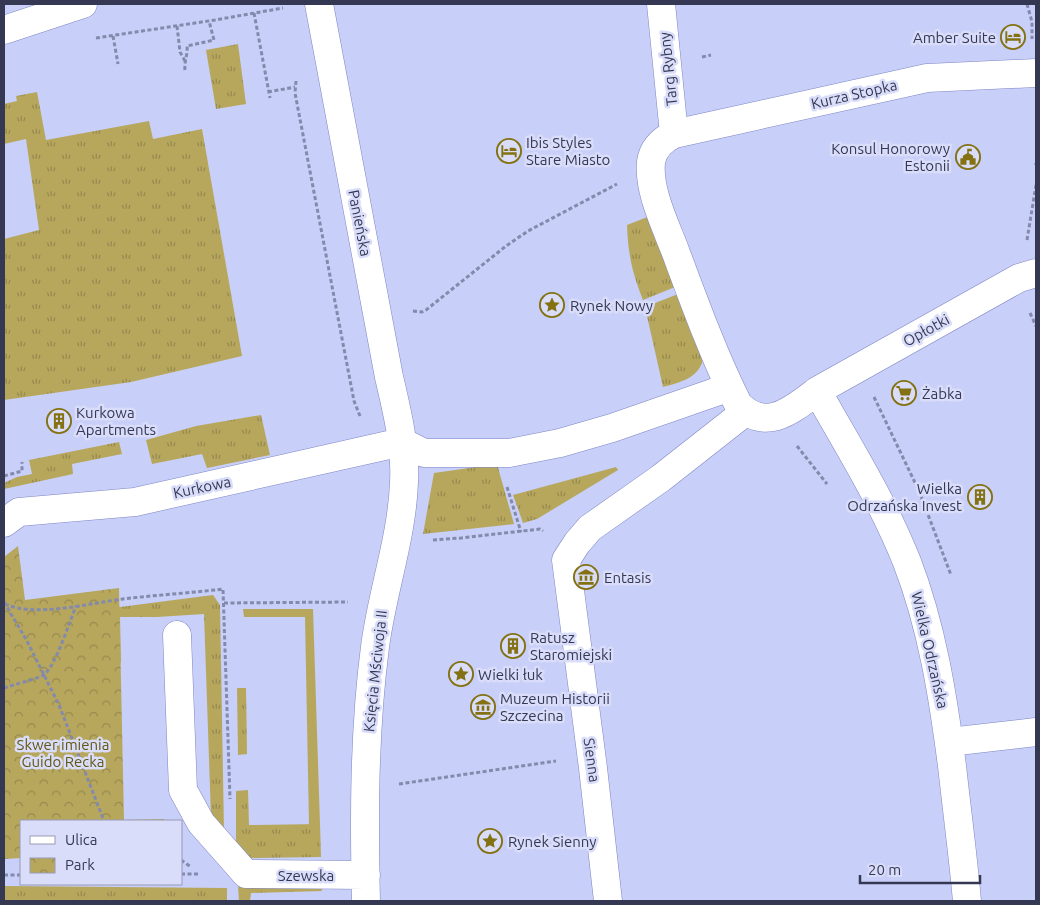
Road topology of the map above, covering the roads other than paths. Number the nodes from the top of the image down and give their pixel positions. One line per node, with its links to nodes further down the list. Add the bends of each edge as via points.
1 (84, 4): 4 (street)
2 (319, 4): 11 (street, Panieńska)
3 (661, 4): 6 (street, Targ Rybny)
4 (4, 30)
5 (1036, 73): 6 (street, Kurza Stopka, via 927,78)
6 (674, 134): 8 (street, via 659,144 652,159 656,198 708,338)
7 (1036, 273): 9 (street, Opłotki, via 1019,278)
8 (730, 387): 10 (street); 11 (street, via 612,428 509,453 424,452)
9 (817, 391): 10 (street, via 794,409 770,418); 15 (street, Wielka Odrzańska, via 880,502 907,563 930,634)
10 (745, 412): 17 (street, Sienna, via 661,478 590,528 566,560)
11 (402, 442): 12 (street, Kurkowa, via 135,502 19,512); 16 (street, Księcia Mściwoja II, via 402,506 380,615 372,676 366,794)
12 (4, 523)
13 (177, 635): 16 (street, Szewska, via 183,790 201,823 239,866)
14 (1036, 732): 15 (street)
15 (949, 742): 18 (street, Wielka Odrzańska)
16 (366, 888)
17 (608, 901)
18 (967, 901)

